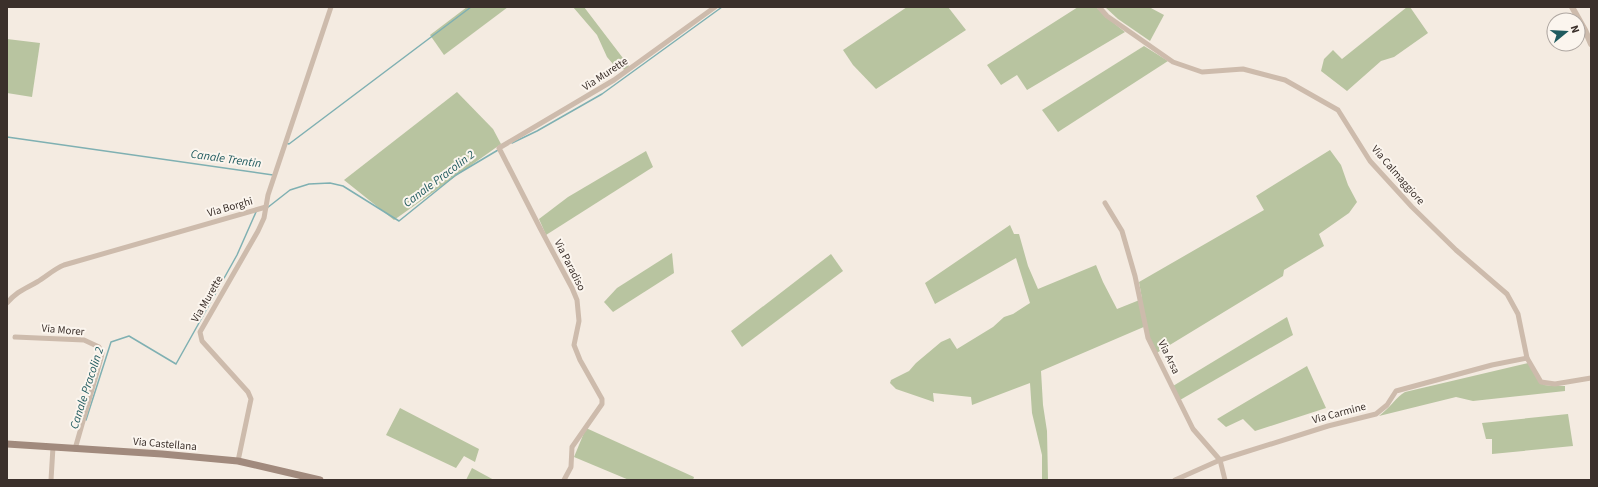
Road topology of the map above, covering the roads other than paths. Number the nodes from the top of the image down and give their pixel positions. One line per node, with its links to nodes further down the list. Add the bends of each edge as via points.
1 (331, 7): 8 (street, Via Borghi)
2 (716, 7): 6 (street, Via Murette, via 614,80)
3 (1099, 7): 11 (street, Via Calmaggiore, via 1107,16 1173,62 1202,72 1243,69 1285,80 1338,110 1370,161 1412,208 1507,294 1518,314)
4 (1572, 7): 5 (street)
5 (1591, 44)
6 (499, 148): 20 (street, Via Paradiso, via 577,300 579,321 575,351 602,399 602,404 572,447 571,467)
7 (1105, 203): 16 (street, Via Arsa, via 1122,231 1135,276 1148,338 1193,429)
8 (266, 207): 9 (street, Via Borghi, via 64,265 14,294); 17 (street, Via Murette, via 258,231 200,332 202,341 248,392 250,399)
9 (7, 303)
10 (16, 337): 15 (street, Via Morer, via 84,340 99,347 101,358)
11 (1527, 358): 12 (street, Via Calmaggiore, via 1541,382 1555,384); 16 (street, Via Carmine, via 1396,391 1387,405 1376,414 1328,426)
12 (1591, 378)
13 (7, 444): 14 (main road, Via Castellana)
14 (53, 447): 15 (main road, Via Castellana); 18 (street)
15 (75, 448): 17 (main road, Via Castellana)
16 (1220, 460): 21 (street, Via Carmine); 22 (street, Via Arsa)
17 (238, 461): 19 (main road, Via Castellana)
18 (51, 480)
19 (320, 480)
20 (564, 480)
21 (1175, 480)
22 (1225, 480)

